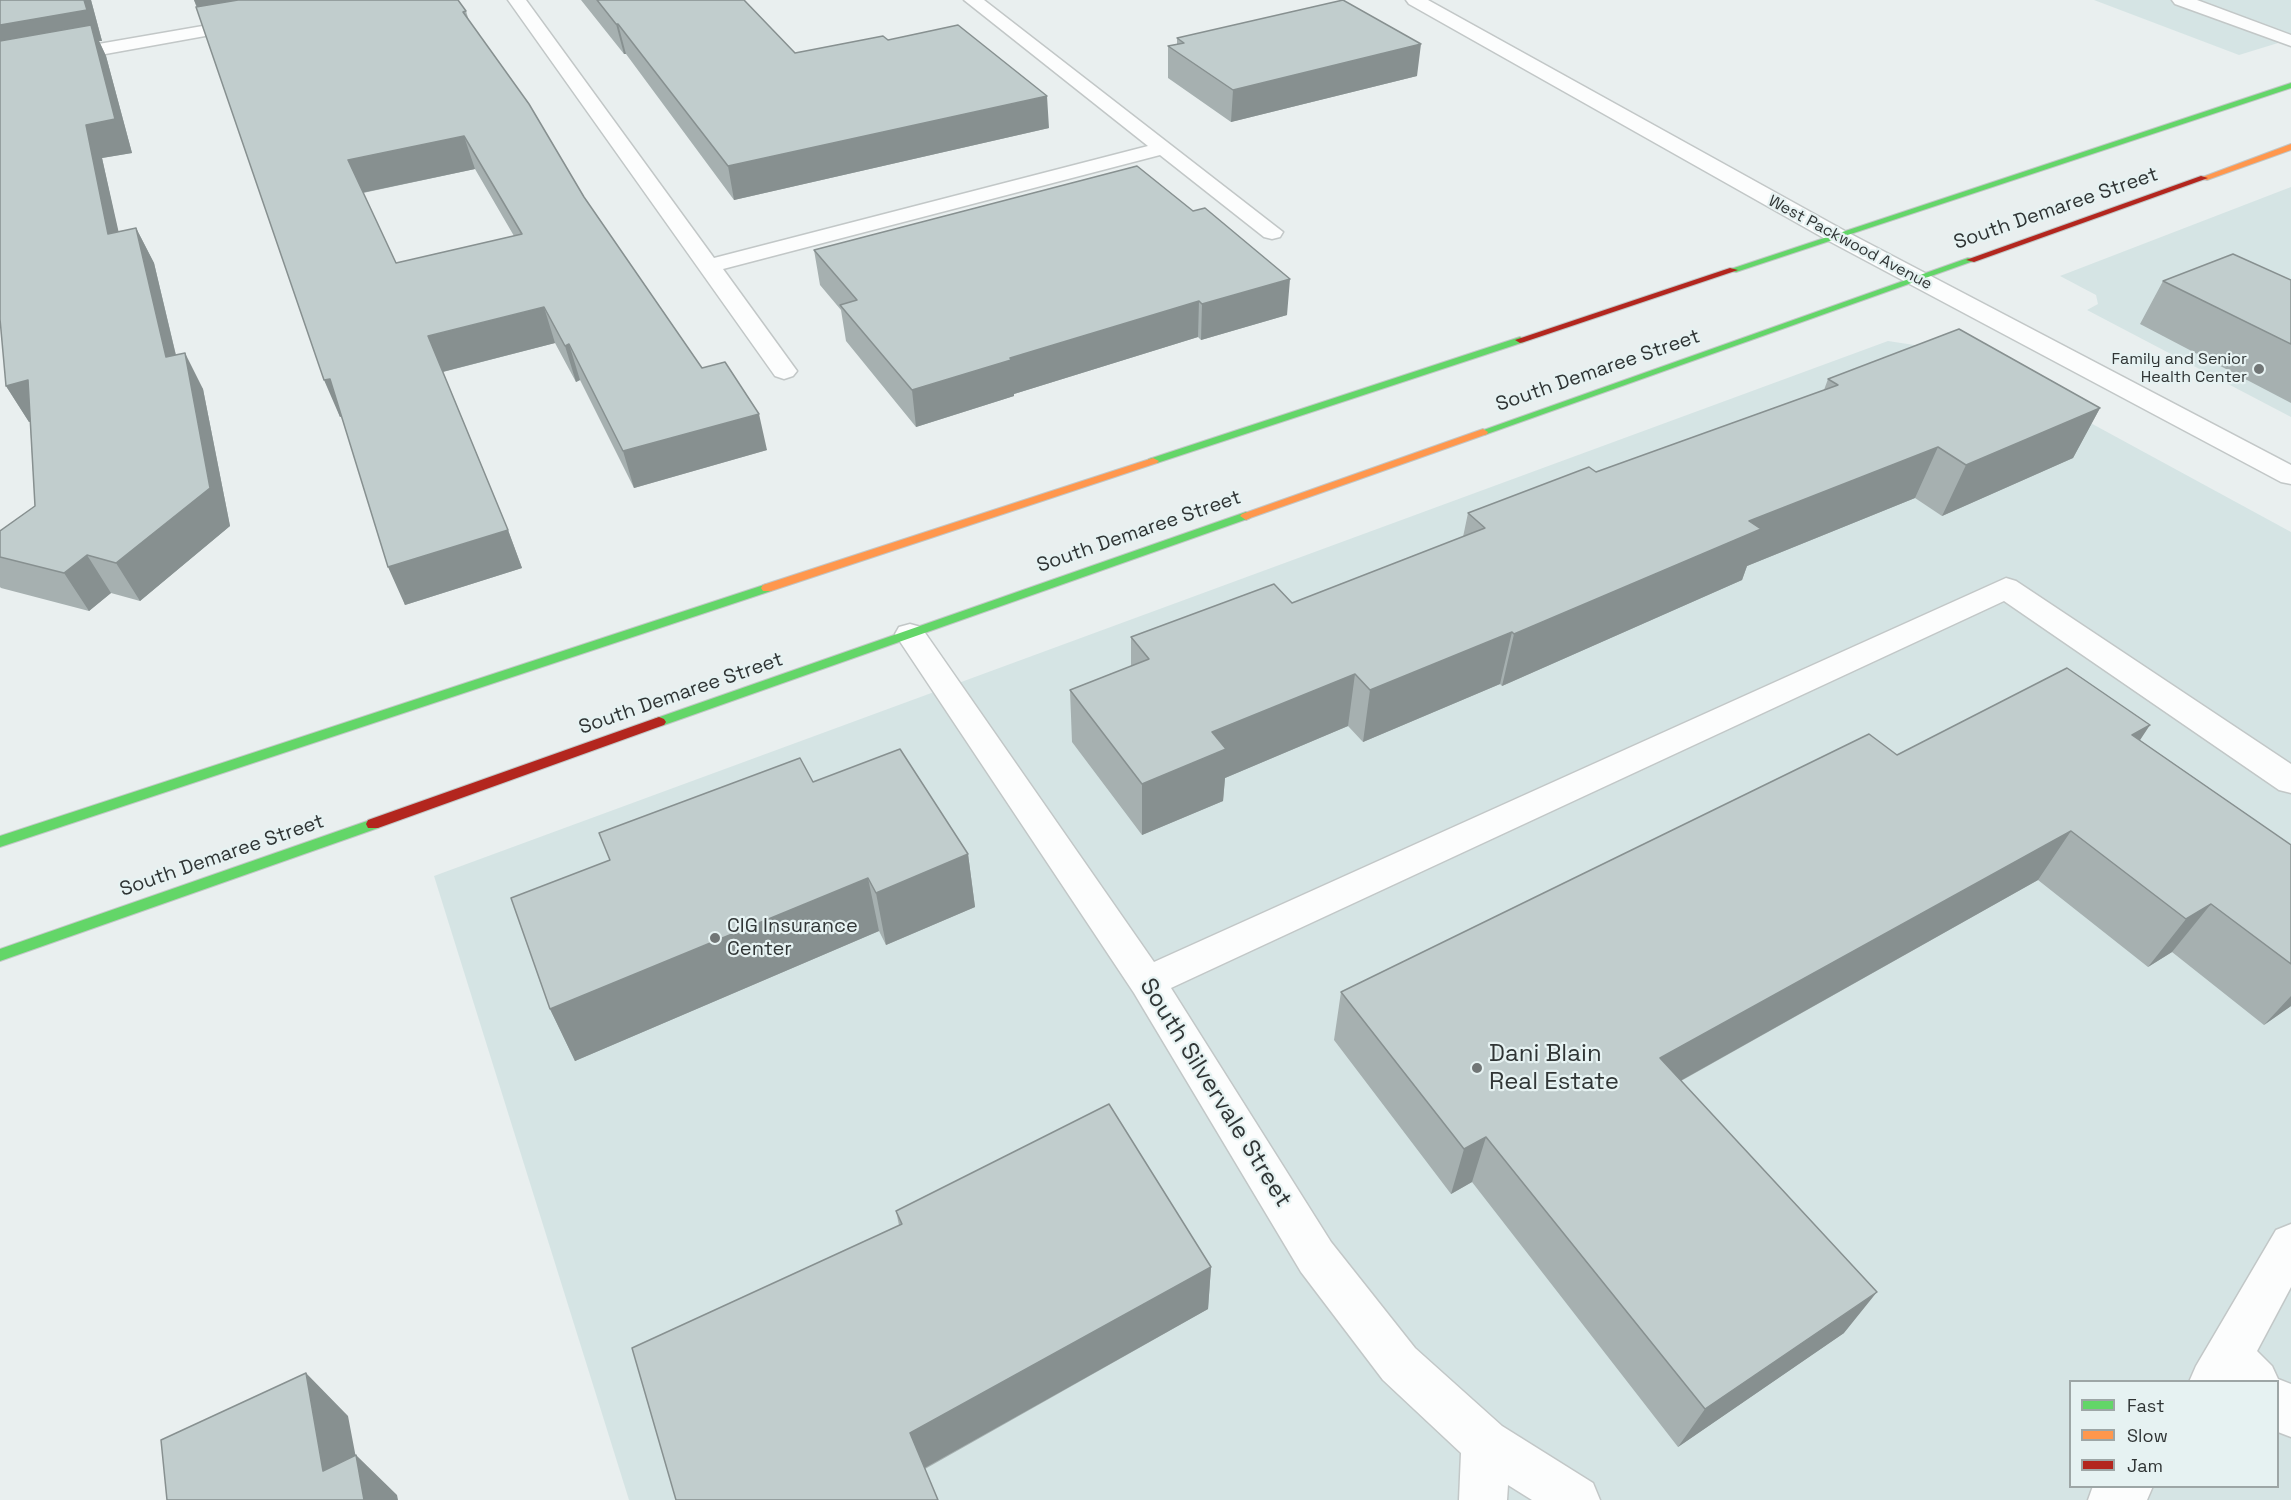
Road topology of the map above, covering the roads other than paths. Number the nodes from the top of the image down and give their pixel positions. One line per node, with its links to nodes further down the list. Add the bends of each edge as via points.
1 (517, 0): 13 (street)
2 (1415, 0): 12 (street, West Packwood Avenue)
3 (2181, 0): 6 (street)
4 (981, 1): 10 (street)
5 (268, 19): 7 (street)
6 (2291, 40)
7 (0, 67)
8 (2291, 85): 12 (main road)
9 (2291, 147): 14 (main road, South Demaree Street)
10 (1163, 148): 11 (street); 13 (street)
11 (1272, 231)
12 (1837, 236): 14 (street, West Packwood Avenue); 19 (main road)
13 (709, 266): 15 (street)
14 (1917, 279): 16 (street, West Packwood Avenue); 17 (main road, South Demaree Street)
15 (784, 371)
16 (2291, 476)
17 (910, 634): 20 (main road, South Demaree Street); 21 (street, South Silvervale Street)
18 (2291, 781): 21 (street, via 2006,588)
19 (0, 842)
20 (0, 955)
21 (1147, 982): 26 (street, South Silvervale Street, via 1316,1257 1399,1364)
22 (2291, 1244): 23 (street)
23 (2233, 1373)
24 (2279, 1404): 25 (street)
25 (2291, 1414)
26 (1485, 1443): 28 (street); 29 (street, South Silvervale Street)
27 (2127, 1488): 30 (street)
28 (1483, 1500)
29 (1576, 1500)
30 (2112, 1500)

